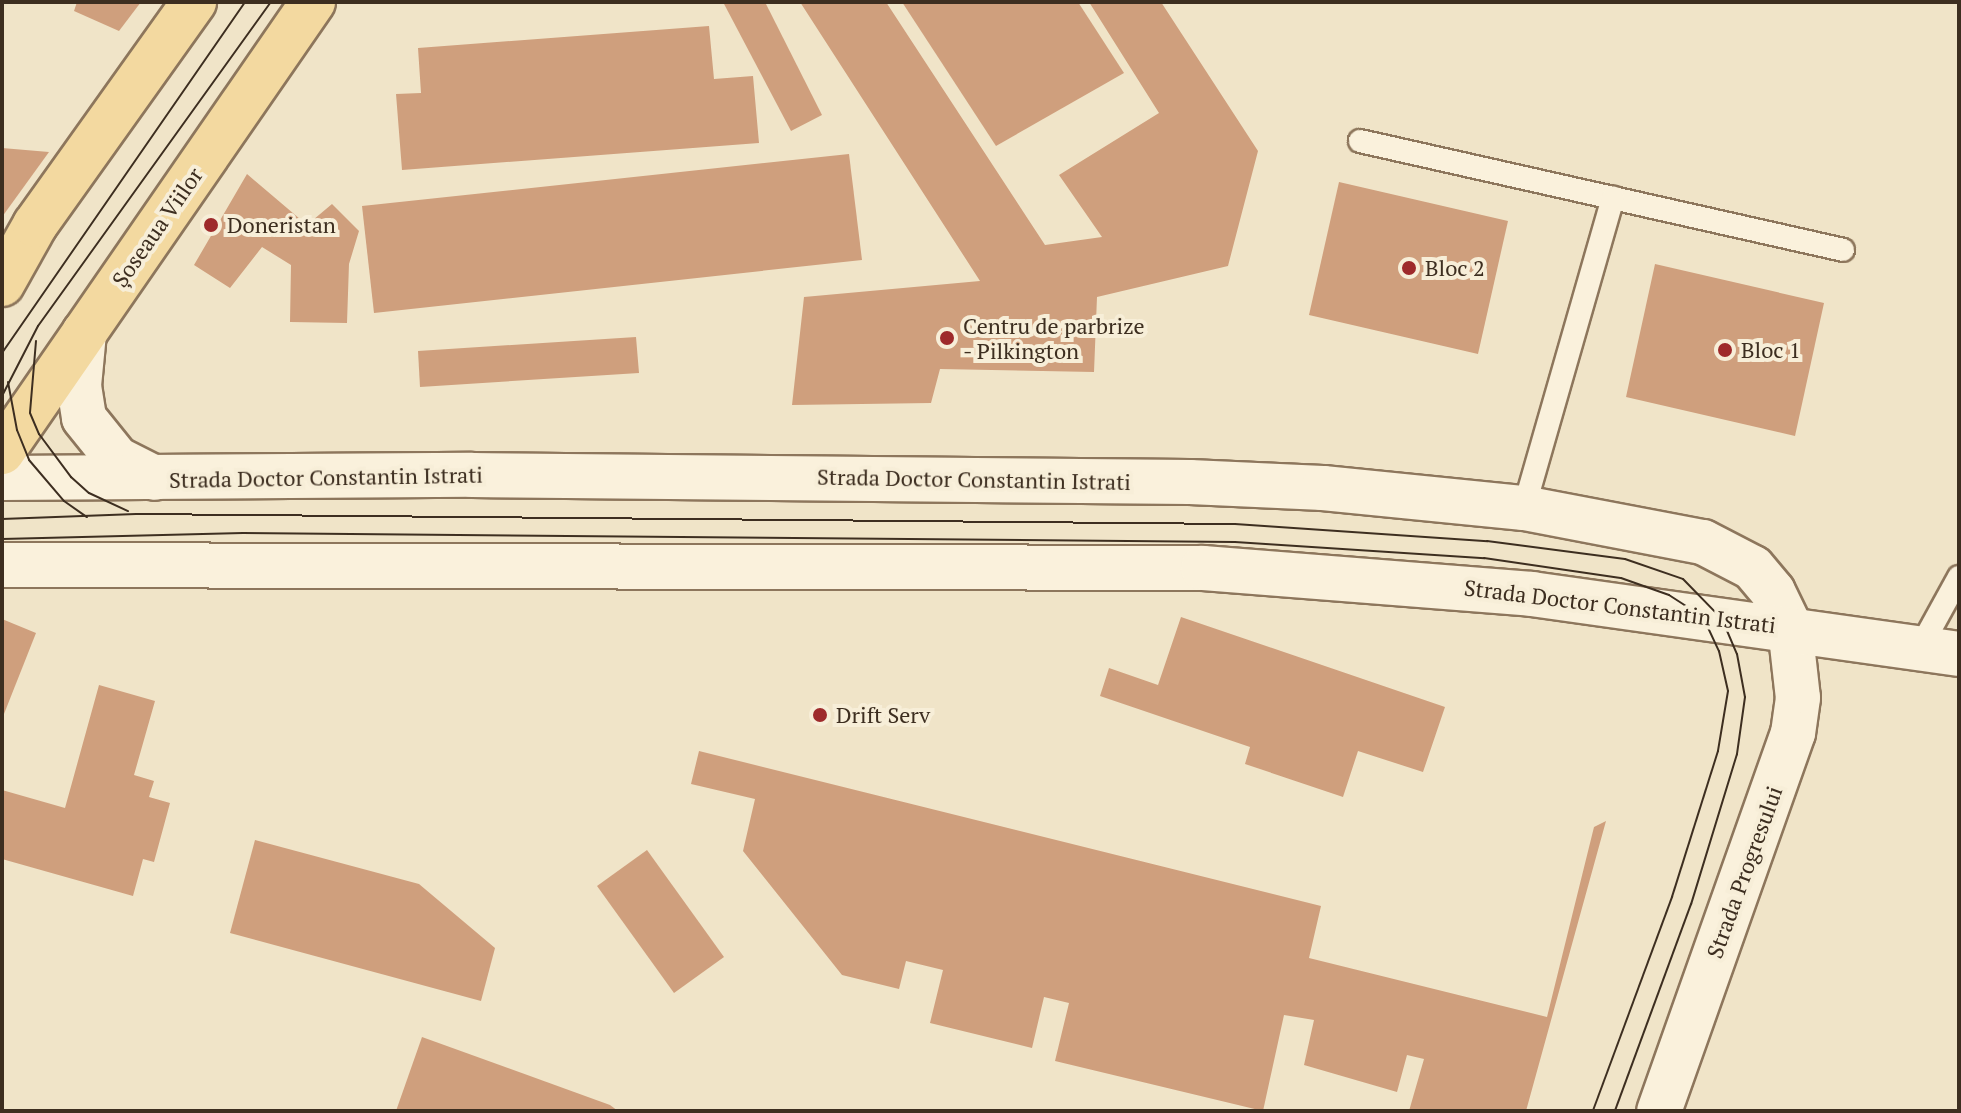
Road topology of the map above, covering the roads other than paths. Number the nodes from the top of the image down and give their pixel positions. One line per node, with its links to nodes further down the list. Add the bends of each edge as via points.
1 (194, 2): 6 (main road, via 35,225)
2 (313, 2): 7 (main road, Șoseaua Viilor)
3 (1360, 141): 4 (lane)
4 (1613, 198): 5 (lane); 11 (lane)
5 (1843, 250)
6 (2, 284)
7 (84, 333): 8 (main road, Șoseaua Viilor); 10 (main road, via 79,386 84,418 105,448)
8 (2, 452)
9 (2, 478): 10 (main road, Strada Doctor Constantin Istrati)
10 (155, 478): 11 (main road, Strada Doctor Constantin Istrati, via 1067,479 1323,488)
11 (1524, 508): 14 (main road, Strada Doctor Constantin Istrati, via 1683,536 1724,551 1753,568 1773,592)
12 (2, 565): 14 (main road, Strada Doctor Constantin Istrati, via 1203,568 1505,591)
13 (1959, 577): 15 (lane)
14 (1790, 627): 15 (main road); 16 (main road, Strada Progresului, via 1797,661 1793,733)
15 (1940, 651)
16 (1659, 1111)

